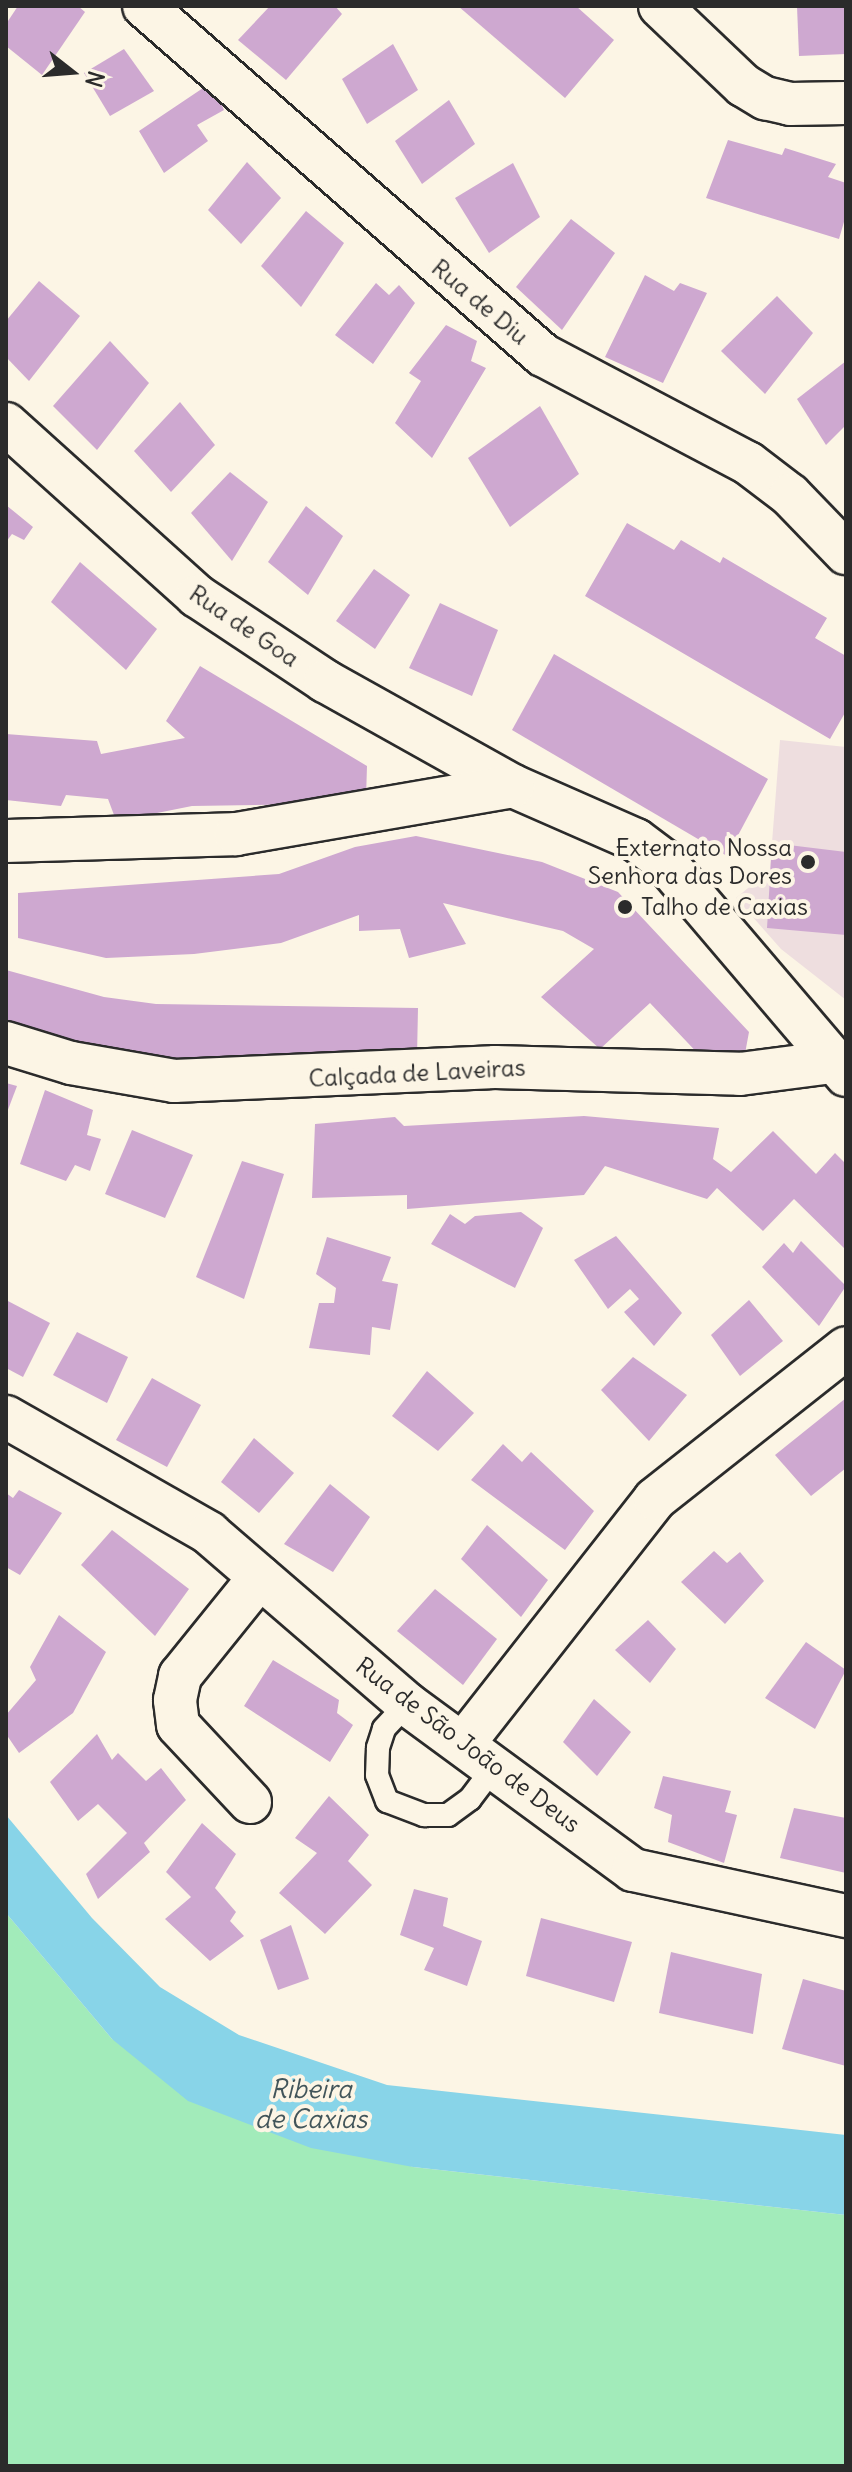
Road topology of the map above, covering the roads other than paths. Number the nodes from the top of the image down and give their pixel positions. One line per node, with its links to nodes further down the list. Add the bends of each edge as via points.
1 (144, 6): 5 (street, Rua de Diu, via 543,355 748,463 790,495)
2 (660, 6): 3 (street, via 743,85 765,98 790,104)
3 (846, 103)
4 (6, 424): 6 (street, Rua de Goa, via 197,596 325,681)
5 (846, 553)
6 (513, 786): 7 (street, via 236,834); 9 (street, Rua de Goa, via 584,814 664,861 766,974)
7 (6, 841)
8 (6, 1043): 9 (street, Calçada de Laveiras, via 71,1063 174,1081 495,1067 740,1074)
9 (839, 1068)
10 (846, 1348): 14 (street, via 655,1499)
11 (6, 1417): 12 (street, Rua de São João de Deus, via 209,1533)
12 (260, 1577): 13 (street, Rua de São João de Deus); 15 (street, via 180,1676 175,1700 178,1725)
13 (407, 1704): 14 (street, Rua de São João de Deus); 14 (lane, via 384,1729 378,1748 377,1775 387,1801 424,1815 448,1815 470,1799)
14 (478, 1756): 16 (street, Rua de São João de Deus, via 633,1870)
15 (250, 1802)
16 (846, 1916)

